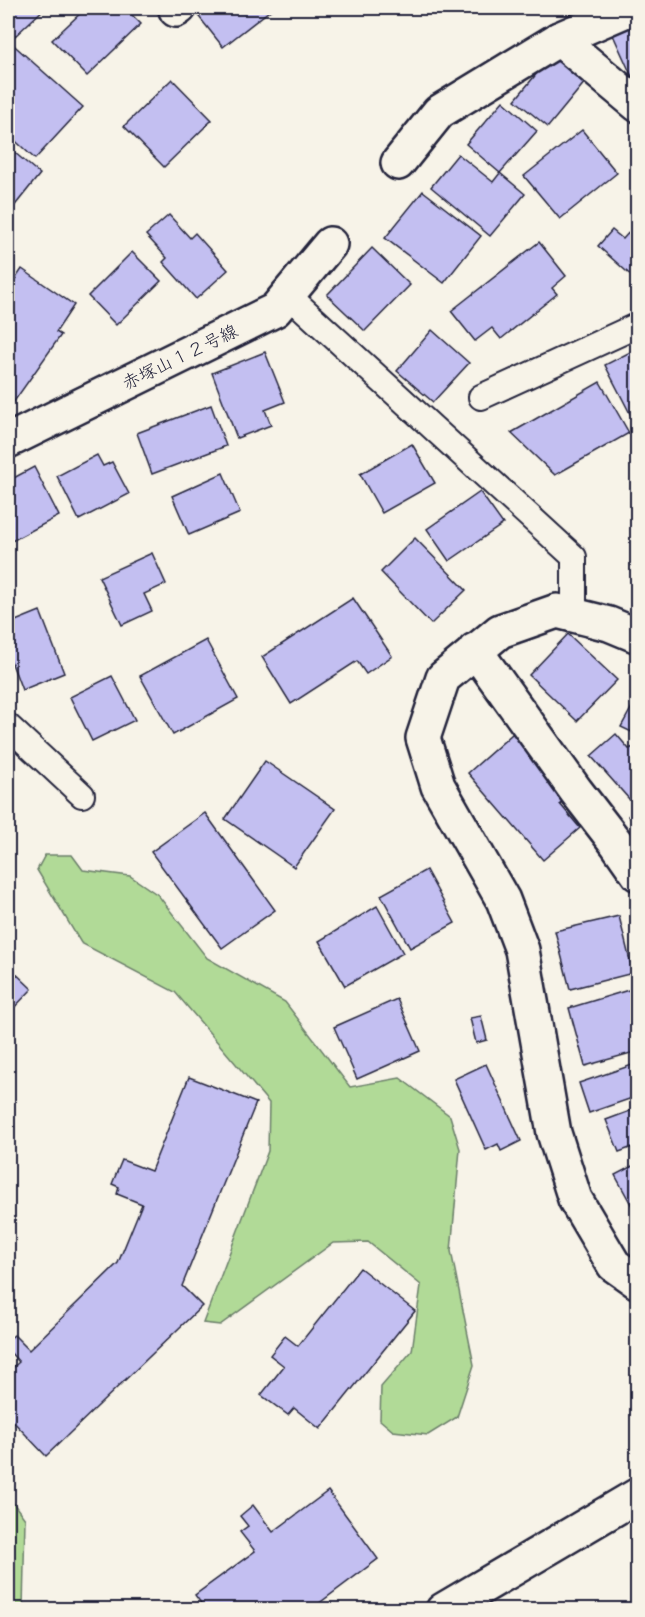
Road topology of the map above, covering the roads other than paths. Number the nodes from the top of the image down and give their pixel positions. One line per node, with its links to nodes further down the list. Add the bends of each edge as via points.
1 (631, 8): 2 (street)
2 (559, 39): 3 (street); 4 (street, via 439,112)
3 (638, 105)
4 (398, 163)
5 (330, 244): 6 (street, 赤塚山１２号線)
6 (288, 295): 9 (street, 赤塚山１２号線, via 275,310); 10 (lane, via 574,557)
7 (638, 325): 8 (lane)
8 (481, 397)
9 (8, 441)
10 (574, 615): 11 (street); 12 (street, via 557,611 500,631)
11 (638, 636)
12 (476, 650): 15 (street); 16 (street, via 443,678 423,738 438,786 503,900 522,950 555,1133 575,1199 614,1265)
13 (8, 726): 14 (lane)
14 (82, 795)
15 (638, 874)
16 (638, 1282)
17 (638, 1495): 18 (street)
18 (443, 1610)

